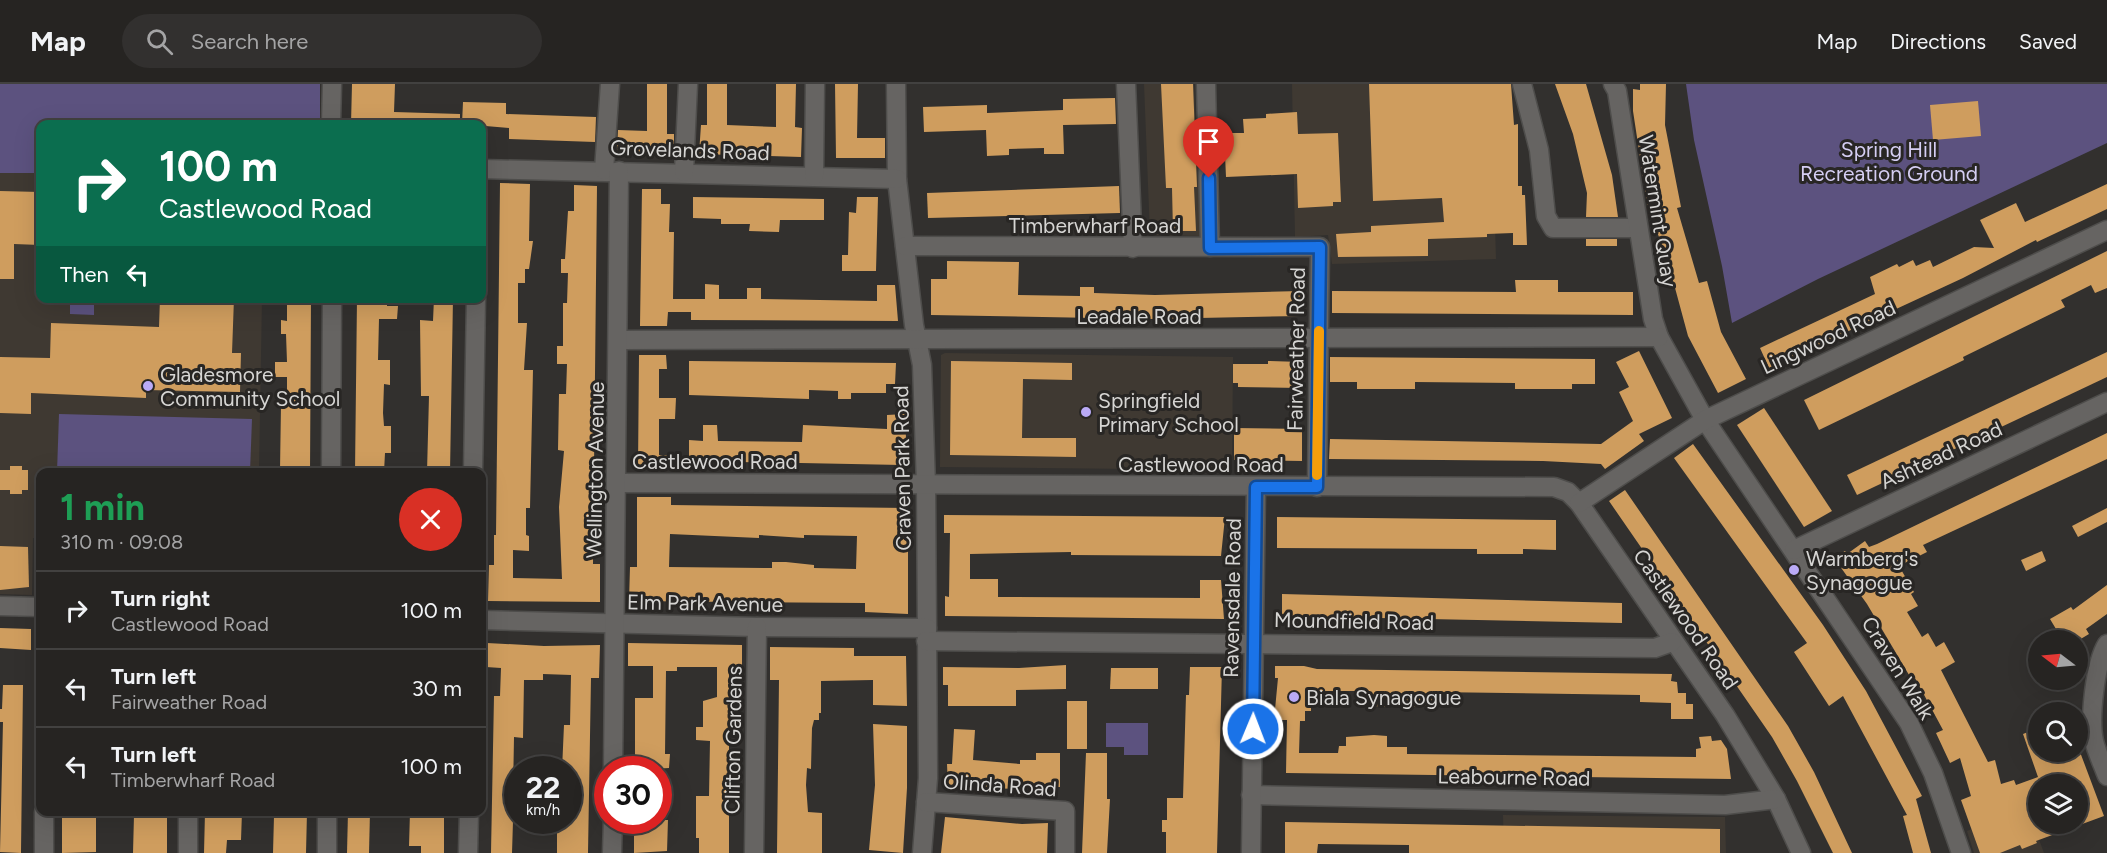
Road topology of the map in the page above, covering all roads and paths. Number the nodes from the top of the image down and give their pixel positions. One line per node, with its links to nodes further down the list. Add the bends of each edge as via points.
1 (332, 84): 10 (street)
2 (610, 84): 12 (street, Wellington Avenue)
3 (688, 84): 13 (street)
4 (815, 84): 14 (street)
5 (896, 84): 15 (street, Craven Park Road)
6 (1126, 84): 20 (street)
7 (1206, 84): 21 (street)
8 (1522, 84): 16 (street, via 1539,150 1546,216 1553,228)
9 (1616, 86): 16 (street, Watermint Quay)
10 (332, 120)
11 (486, 169): 12 (street, Grovelands Road)
12 (612, 171): 13 (street, Grovelands Road); 26 (street, Wellington Avenue)
13 (684, 172): 14 (street, Grovelands Road)
14 (814, 176): 15 (street, Grovelands Road)
15 (897, 179): 18 (street, Craven Park Road)
16 (1636, 228): 24 (street, Watermint Quay)
17 (2107, 230): 29 (street, Lingwood Road)
18 (905, 246): 20 (street, Timberwharf Road); 27 (street, Craven Park Road)
19 (1320, 247): 21 (street, Timberwharf Road); 25 (street, Fairweather Road)
20 (1133, 248): 21 (street, Timberwharf Road)
21 (1210, 248)
22 (332, 303): 30 (street)
23 (476, 303): 31 (street)
24 (1659, 336): 25 (street, Leadale Road); 29 (street, Craven Walk)
25 (1318, 338): 27 (street, Leadale Road); 35 (street, Fairweather Road)
26 (619, 340): 27 (street, Leadale Road); 32 (street, Wellington Avenue)
27 (918, 340): 33 (street, Craven Park Road)
28 (2107, 402): 37 (street, Ashtead Road)
29 (1705, 420): 36 (street, Lingwood Road); 37 (street, Craven Walk)
30 (331, 468)
31 (474, 468)
32 (618, 483): 33 (street, Castlewood Road); 41 (street, Wellington Avenue)
33 (926, 485): 34 (street, Castlewood Road); 43 (street, Craven Park Road)
34 (1256, 487): 35 (street, Castlewood Road); 44 (street, Ravensdale Road)
35 (1317, 487): 36 (street, Castlewood Road, via 1554,488 1568,492)
36 (1579, 502): 45 (street, Castlewood Road)
37 (1794, 550): 67 (street, Craven Walk, via 1909,723 1933,773)
38 (0, 606): 39 (street)
39 (36, 607)
40 (486, 620): 41 (street, Elm Park Avenue)
41 (615, 623): 42 (street, Elm Park Avenue); 47 (street, Wellington Avenue)
42 (757, 627): 43 (street, Elm Park Avenue); 62 (street, Clifton Gardens)
43 (927, 634): 44 (street, Moundfield Road); 51 (street, Craven Park Road)
44 (1255, 642): 45 (street, Moundfield Road, via 1655,648); 49 (street, Ravensdale Road)
45 (1672, 642): 50 (street, Castlewood Road, via 1725,716)
46 (2107, 644): 48 (street, via 2092,715 2094,740)
47 (613, 756)
48 (2107, 776)
49 (1251, 795): 50 (street, Leabourne Road, via 1725,805); 65 (street, Ravensdale Road)
50 (1776, 799): 66 (street, Castlewood Road)
51 (926, 802): 63 (street, Craven Park Road); 64 (street, Olinda Road, via 1065,811)
52 (44, 816): 57 (street)
53 (188, 816): 58 (street)
54 (327, 816): 59 (street)
55 (469, 816): 60 (street)
56 (613, 834): 61 (street)
57 (44, 853)
58 (188, 853)
59 (327, 853)
60 (468, 853)
61 (612, 853)
62 (754, 853)
63 (922, 853)
64 (1065, 853)
65 (1251, 853)
66 (1801, 853)
67 (1961, 853)

